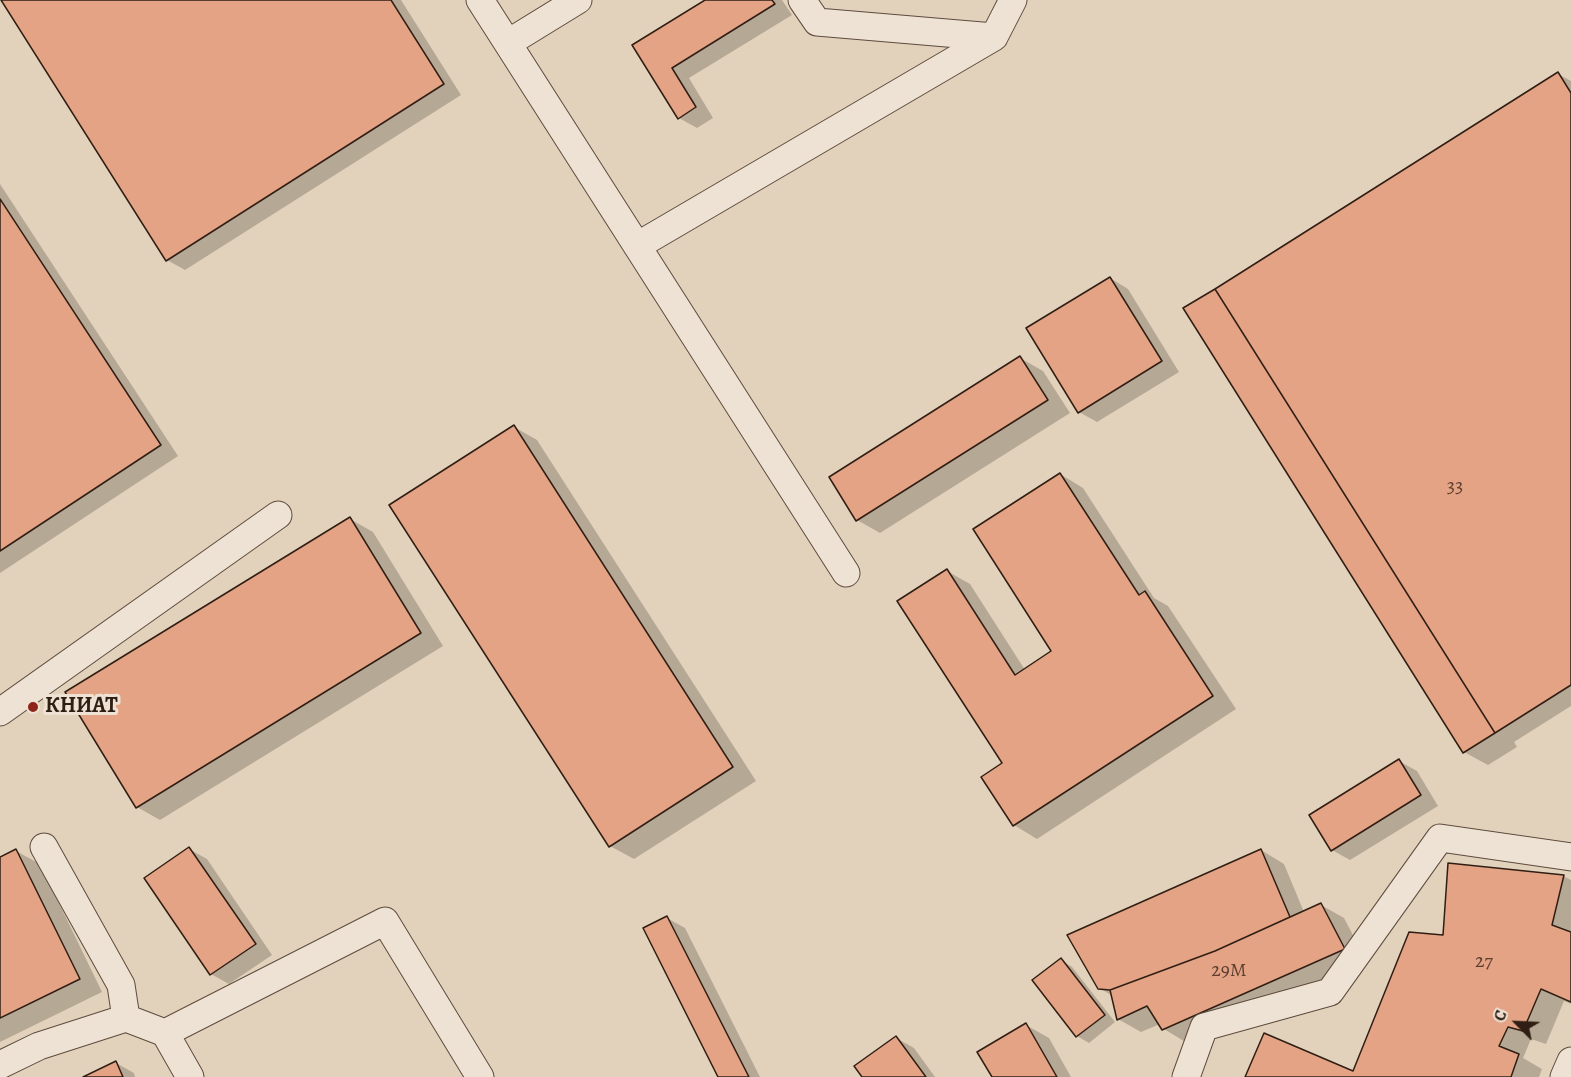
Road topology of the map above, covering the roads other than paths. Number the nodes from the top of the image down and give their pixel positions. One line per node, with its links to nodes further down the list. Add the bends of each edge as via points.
1 (480, 0): 6 (lane)
2 (578, 0): 6 (lane)
3 (802, 0): 5 (lane, via 817,22)
4 (1013, 0): 5 (lane)
5 (994, 37): 7 (lane)
6 (508, 43): 7 (lane)
7 (637, 246): 9 (lane)
8 (278, 515): 10 (lane)
9 (846, 573)
10 (0, 712)
11 (44, 847): 13 (lane, via 122,985)
12 (1571, 857): 19 (lane, via 1440,838 1330,992 1204,1028)
13 (126, 1018): 14 (lane); 16 (lane, via 39,1046)
14 (165, 1033): 17 (lane); 18 (lane, via 385,921)
15 (1571, 1061): 20 (lane)
16 (0, 1065)
17 (189, 1077)
18 (480, 1077)
19 (1186, 1077)
20 (1564, 1077)

